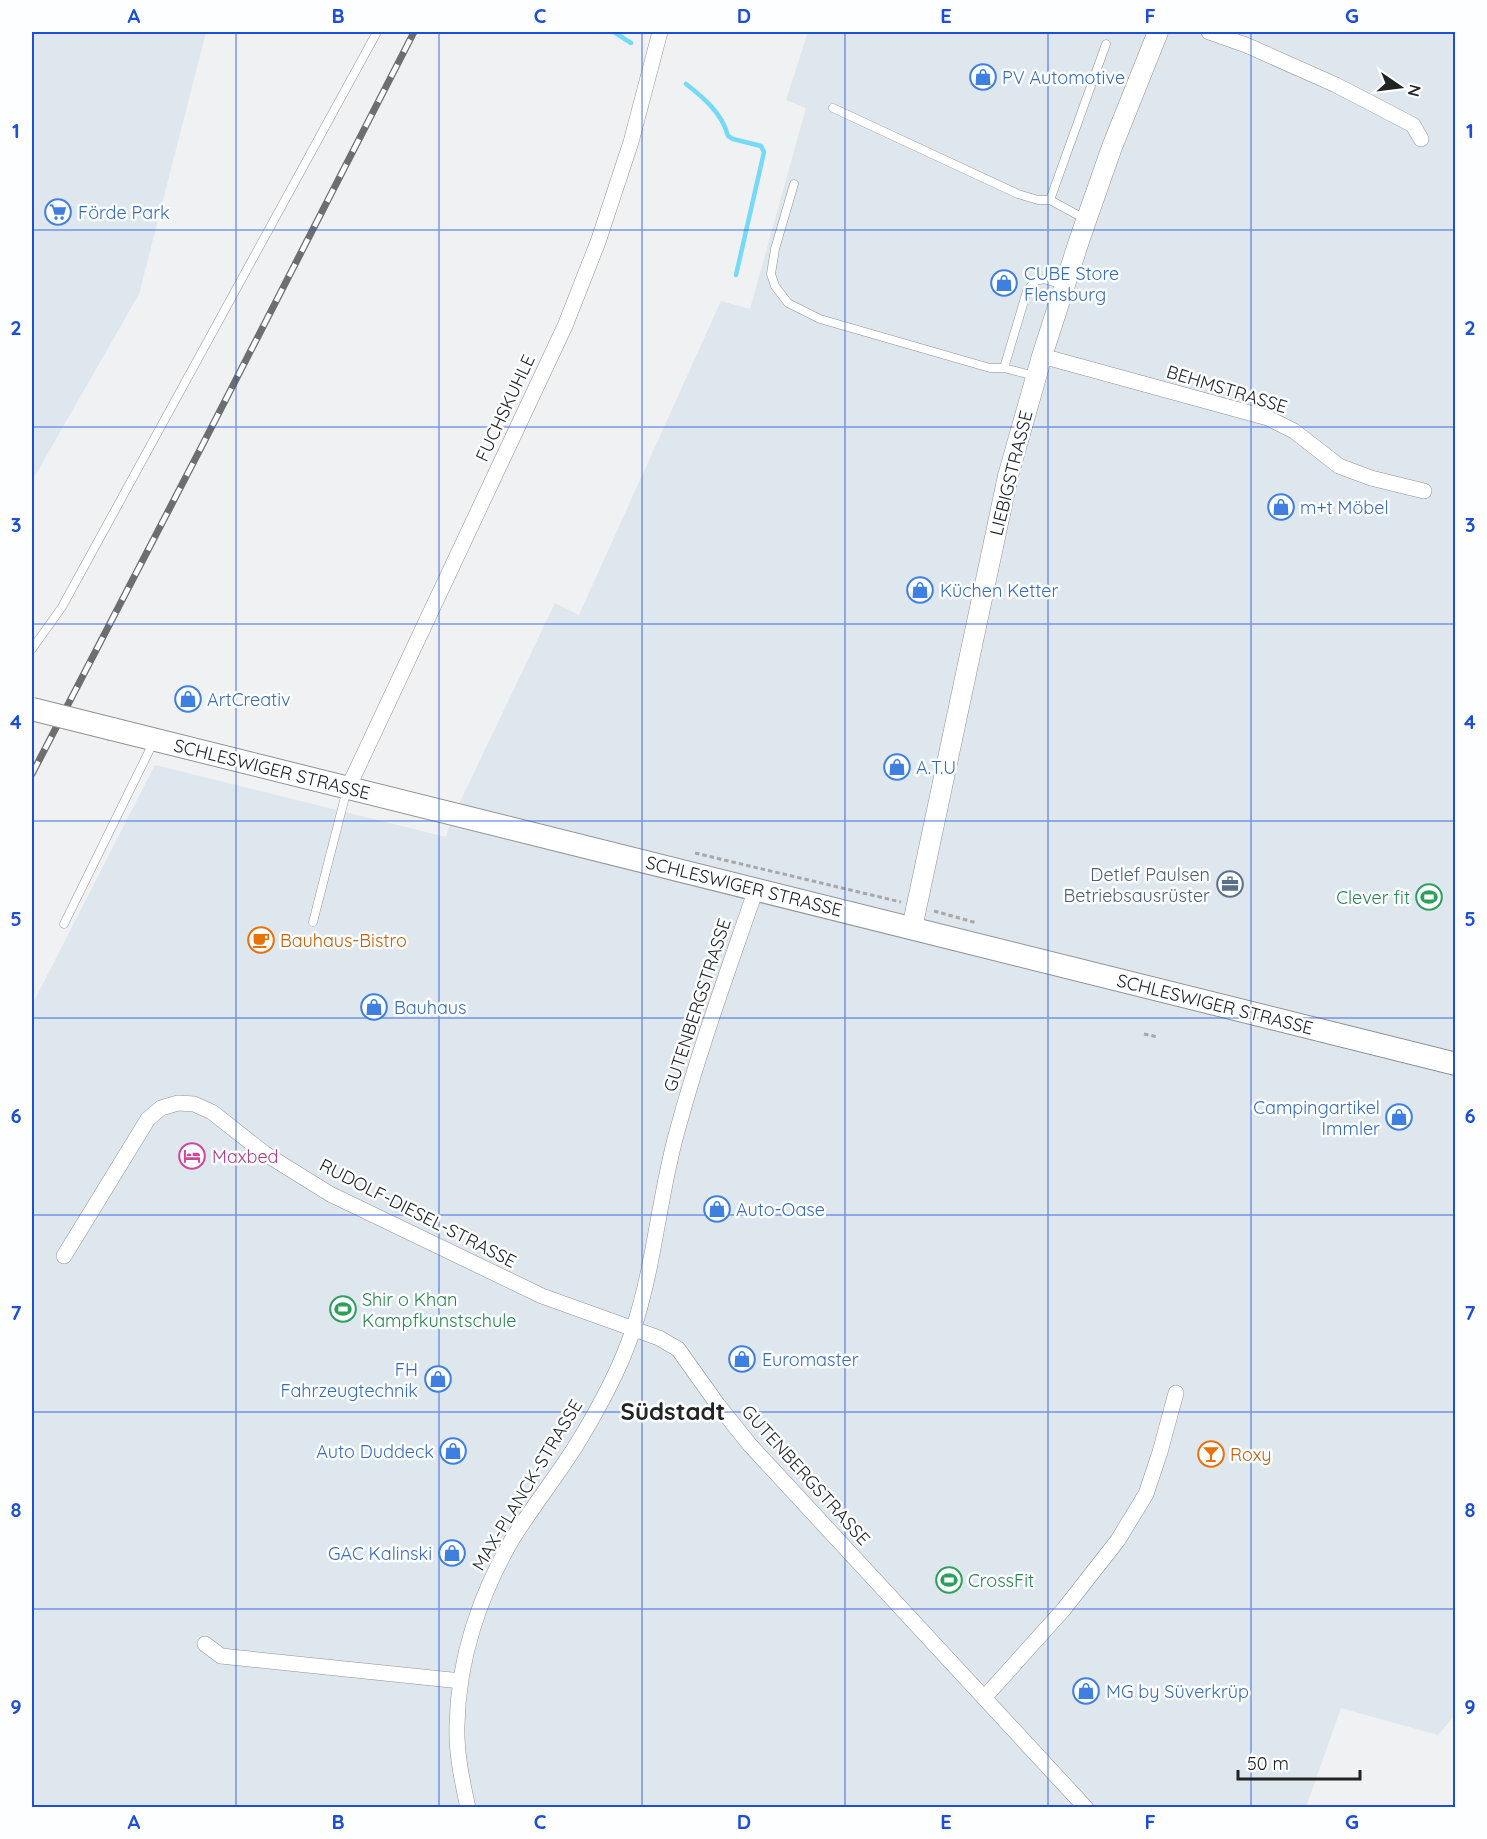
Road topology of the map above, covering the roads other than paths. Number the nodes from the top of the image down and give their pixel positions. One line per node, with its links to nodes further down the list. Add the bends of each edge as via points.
1 (377, 32): 16 (lane, via 62,608)
2 (660, 32): 19 (street, FUCHSKUHLE, via 631,142 565,326)
3 (1158, 32): 10 (street, LIEBIGSTRASSE)
4 (1209, 32): 7 (street, via 1336,85 1413,124)
5 (1106, 44): 9 (lane)
6 (833, 108): 9 (lane, via 1018,194)
7 (1421, 139)
8 (794, 184): 13 (lane, via 771,274 788,303 820,319 990,368)
9 (1050, 200): 10 (lane)
10 (1086, 220): 11 (street, LIEBIGSTRASSE)
11 (1065, 285): 12 (street, LIEBIGSTRASSE); 13 (lane, via 1044,279 1035,281 1027,291)
12 (1042, 356): 14 (street, LIEBIGSTRASSE); 15 (street, BEHMSTRASSE, via 1268,418 1294,431 1339,466)
13 (1004, 368): 14 (lane)
14 (1036, 377): 23 (street, LIEBIGSTRASSE, via 1008,476)
15 (1424, 491)
16 (32, 649)
17 (32, 709): 18 (main road, SCHLESWIGER STRASSE, bridge)
18 (155, 740): 19 (main road, SCHLESWIGER STRASSE); 22 (lane)
19 (348, 788): 20 (main road, SCHLESWIGER STRASSE); 21 (lane)
20 (756, 889): 23 (main road, SCHLESWIGER STRASSE); 26 (street, GUTENBERGSTRASSE, via 678,1128)
21 (314, 922)
22 (64, 924)
23 (912, 928): 24 (main road, SCHLESWIGER STRASSE)
24 (1455, 1064)
25 (64, 1256): 26 (street, RUDOLF-DIESEL-STRASSE, via 148,1119 161,1108 194,1104 212,1112 264,1153 330,1194 542,1296)
26 (634, 1329): 29 (street, MAX-PLANCK-STRASSE, via 576,1445 497,1567 469,1640); 30 (street, GUTENBERGSTRASSE, via 678,1349 750,1445)
27 (1176, 1394): 30 (street, via 1146,1494 1118,1540 1064,1609)
28 (205, 1644): 29 (street, via 221,1656)
29 (461, 1681): 31 (street, MAX-PLANCK-STRASSE, via 457,1725 460,1774)
30 (984, 1698): 32 (street, GUTENBERGSTRASSE)
31 (468, 1808)
32 (1086, 1808)

